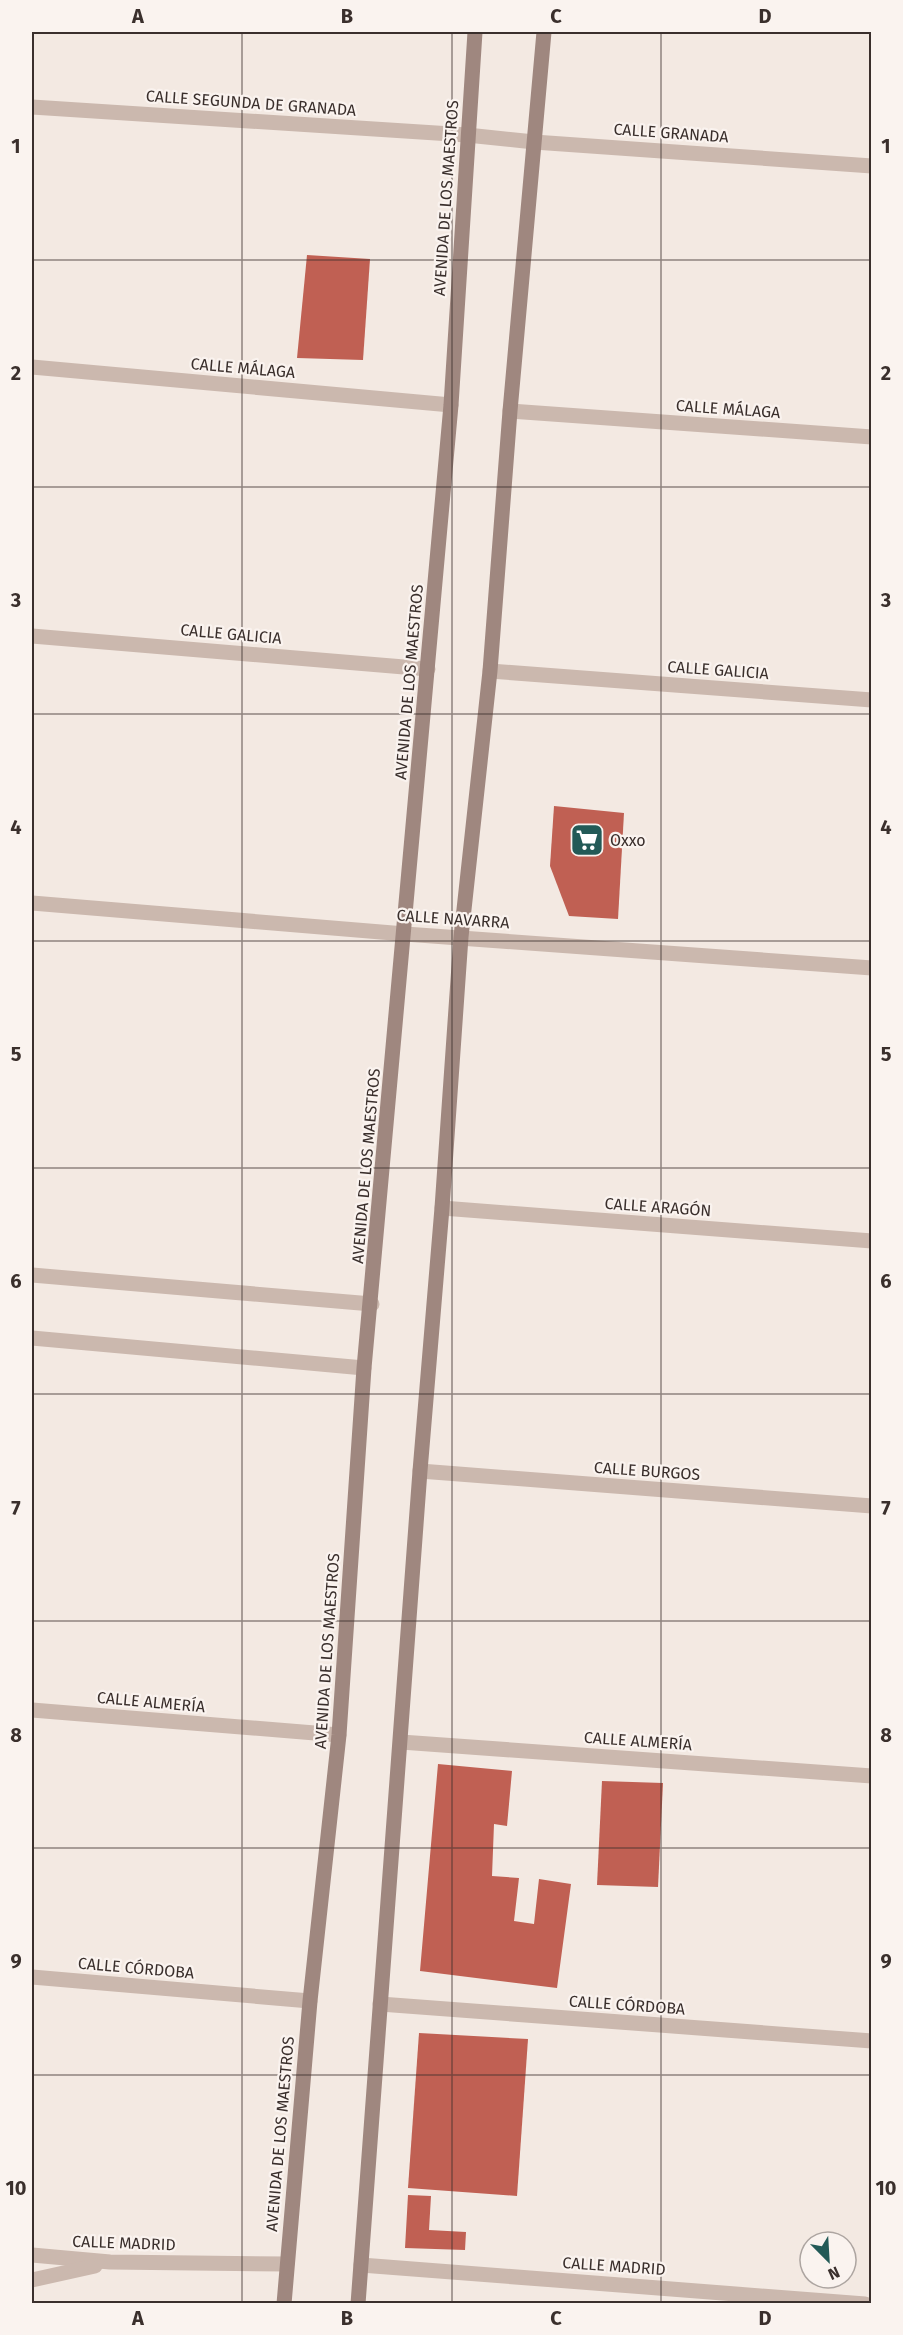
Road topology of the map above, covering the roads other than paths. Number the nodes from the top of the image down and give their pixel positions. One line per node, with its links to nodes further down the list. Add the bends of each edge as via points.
1 (475, 32): 4 (main road, AVENIDA DE LOS MAESTROS)
2 (544, 32): 5 (main road)
3 (32, 107): 4 (street, CALLE SEGUNDA DE GRANADA)
4 (468, 135): 5 (street, CALLE GRANADA); 8 (main road, AVENIDA DE LOS MAESTROS)
5 (534, 142): 6 (street, CALLE GRANADA); 9 (main road)
6 (872, 166)
7 (32, 367): 8 (street, CALLE MÁLAGA)
8 (451, 405): 12 (main road, AVENIDA DE LOS MAESTROS)
9 (510, 411): 10 (street, CALLE MÁLAGA); 13 (main road)
10 (872, 437)
11 (32, 636): 12 (street, CALLE GALICIA)
12 (428, 669): 16 (main road, AVENIDA DE LOS MAESTROS)
13 (490, 671): 14 (street, CALLE GALICIA); 17 (main road)
14 (872, 700)
15 (32, 903): 16 (street, CALLE NAVARRA)
16 (405, 934): 17 (street, CALLE NAVARRA); 22 (main road, AVENIDA DE LOS MAESTROS)
17 (461, 937): 18 (street, CALLE NAVARRA); 19 (main road)
18 (872, 968)
19 (442, 1208): 20 (street, CALLE ARAGÓN); 25 (main road)
20 (872, 1241)
21 (32, 1275): 22 (street)
22 (372, 1304): 24 (main road, AVENIDA DE LOS MAESTROS)
23 (32, 1338): 24 (street)
24 (364, 1368): 28 (main road, AVENIDA DE LOS MAESTROS)
25 (420, 1471): 26 (street, CALLE BURGOS); 29 (main road)
26 (872, 1506)
27 (32, 1710): 28 (street, CALLE ALMERÍA)
28 (339, 1735): 32 (main road, AVENIDA DE LOS MAESTROS)
29 (401, 1742): 30 (street, CALLE ALMERÍA); 33 (main road)
30 (872, 1776)
31 (32, 1977): 32 (street, CALLE CÓRDOBA)
32 (310, 2001): 37 (main road, AVENIDA DE LOS MAESTROS)
33 (380, 2004): 34 (street, CALLE CÓRDOBA); 38 (main road)
34 (872, 2041)
35 (32, 2255): 36 (street, CALLE MADRID)
36 (110, 2262): 37 (street, CALLE MADRID); 39 (street)
37 (287, 2264): 40 (main road, AVENIDA DE LOS MAESTROS)
38 (361, 2265): 41 (main road); 42 (street, CALLE MADRID)
39 (32, 2280)
40 (284, 2304)
41 (358, 2304)
42 (865, 2304)

